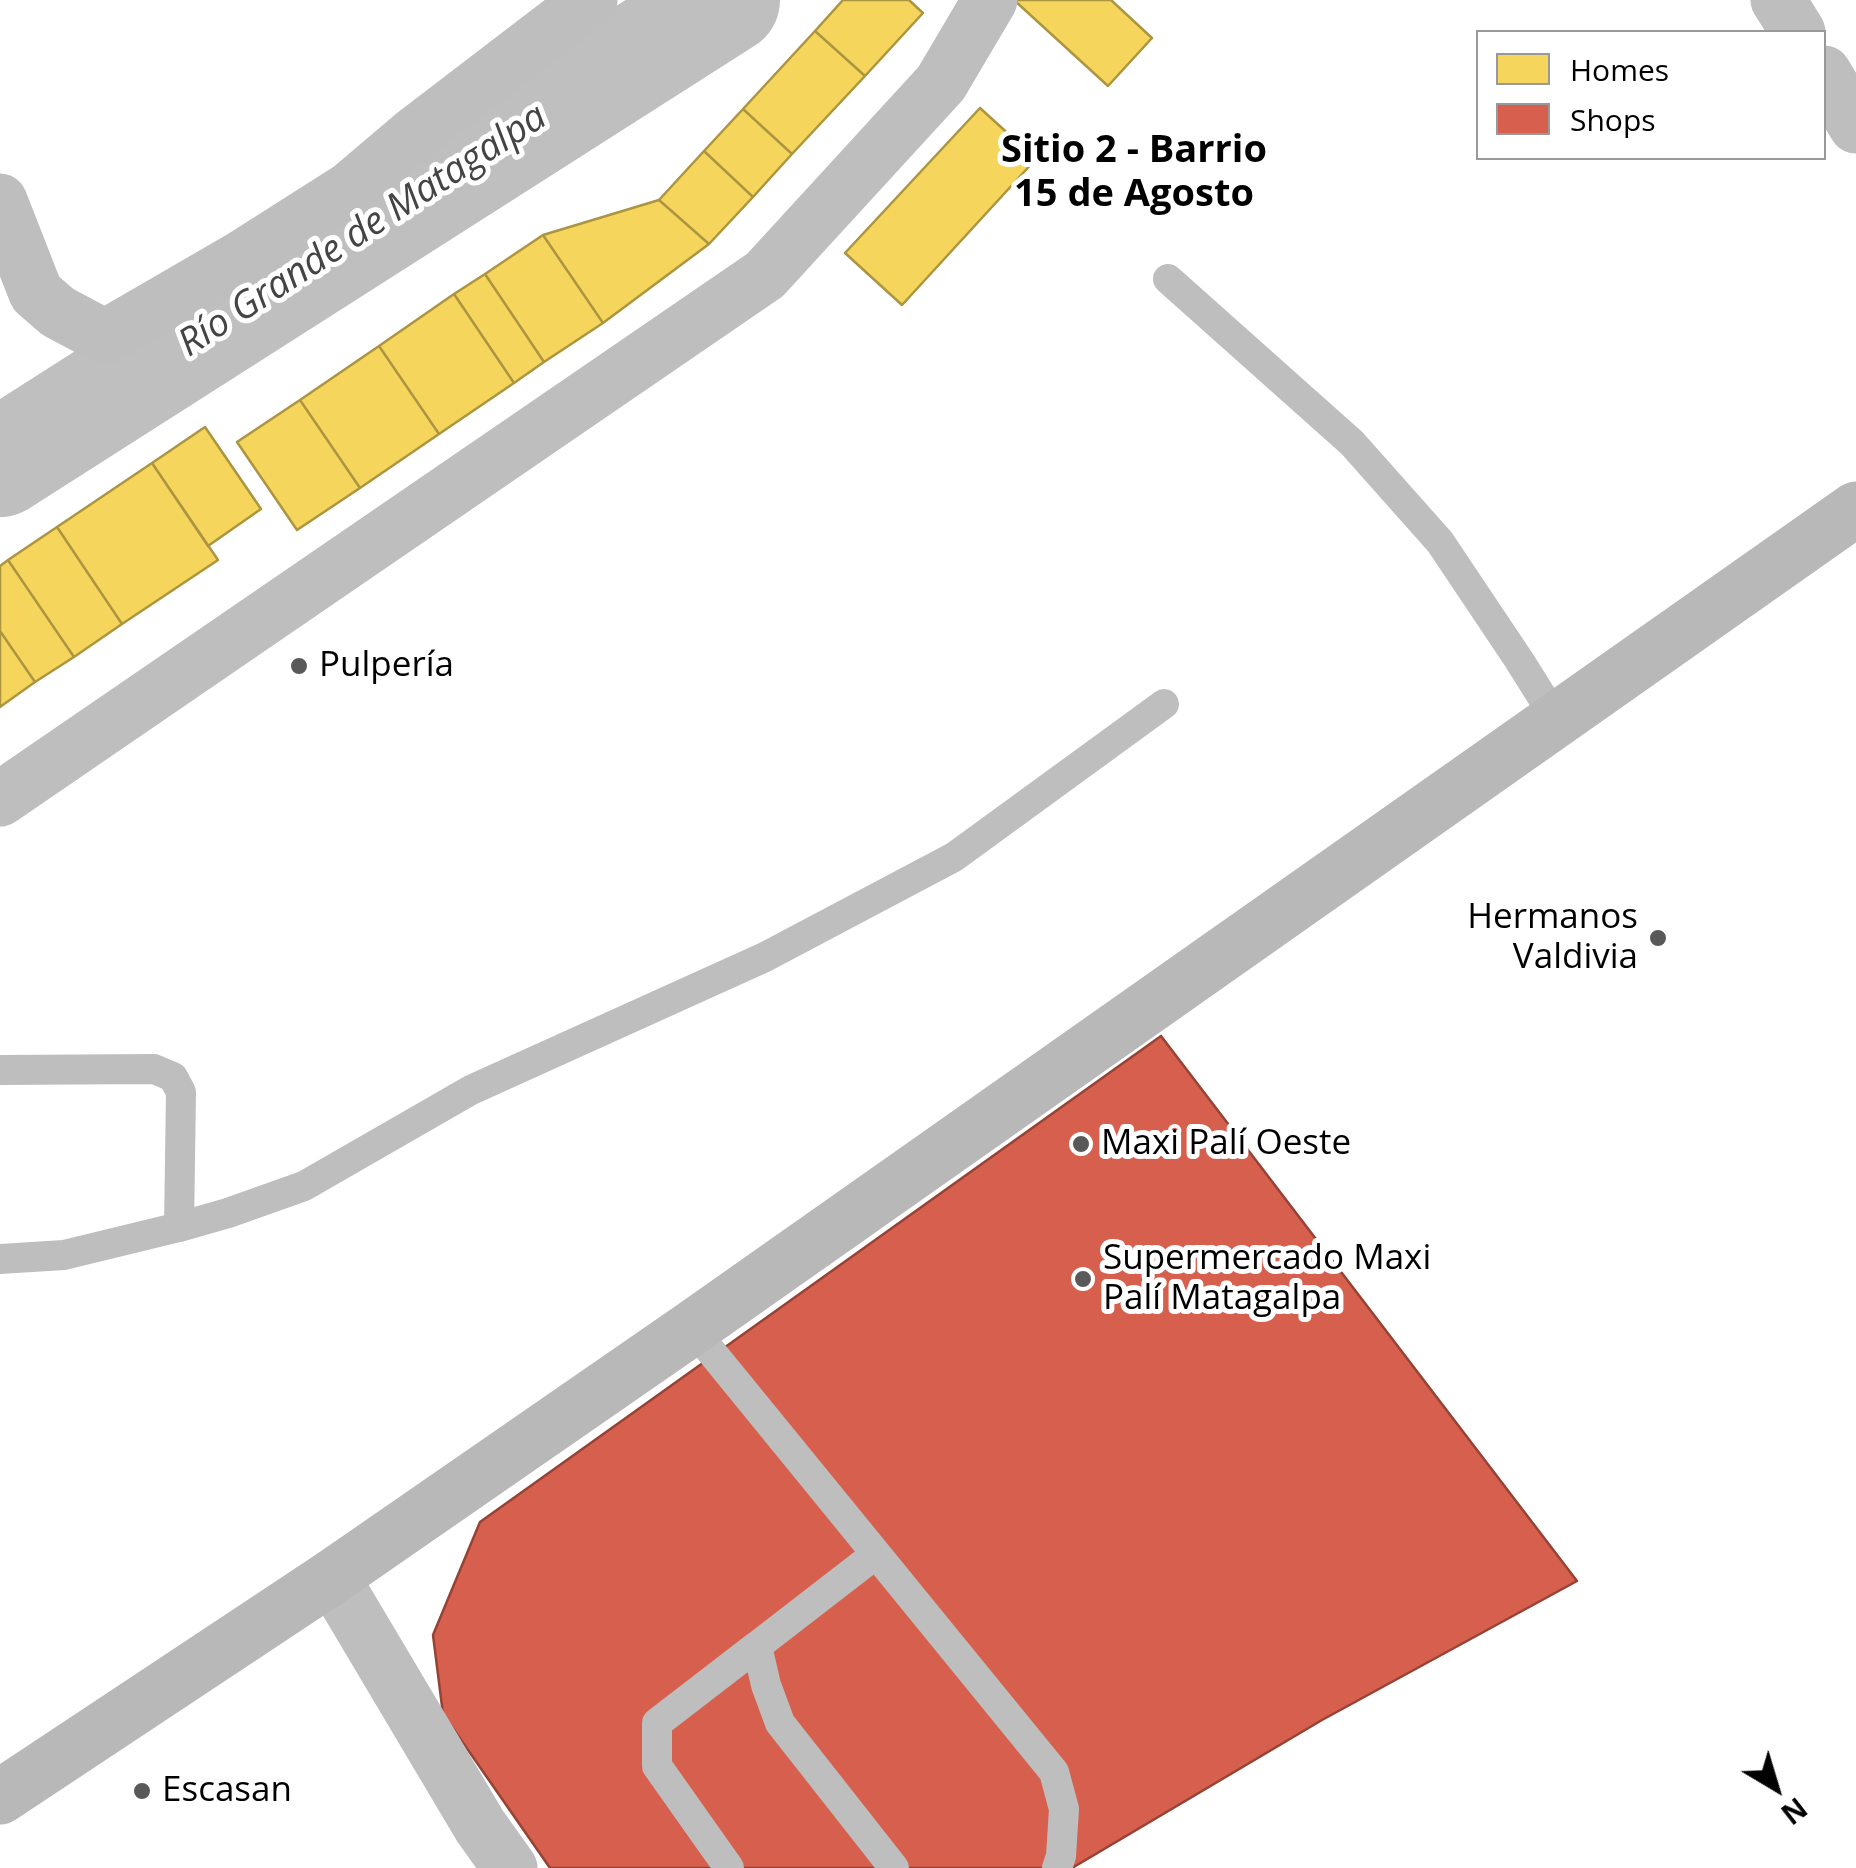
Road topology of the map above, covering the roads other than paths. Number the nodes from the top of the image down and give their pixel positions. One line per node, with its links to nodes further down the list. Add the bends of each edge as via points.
1 (590, 0): 7 (street, via 350,189 105,337 36,293)
2 (990, 0): 12 (street, via 940,83 764,274)
3 (1778, 0): 4 (street)
4 (1797, 30)
5 (1826, 76): 6 (street)
6 (1856, 126)
7 (0, 201)
8 (1168, 279): 11 (lane, via 1352,444 1440,542)
9 (1856, 510): 11 (main road)
10 (1164, 704): 14 (lane, via 954,858 765,957 471,1090 304,1186)
11 (1556, 719): 16 (main road)
12 (0, 799)
13 (0, 1070): 14 (lane, via 154,1068 172,1076 181,1092)
14 (179, 1227): 15 (lane, via 64,1256)
15 (0, 1259)
16 (692, 1328): 17 (lane); 18 (main road)
17 (876, 1554): 19 (lane); 24 (lane, via 1054,1772 1064,1808)
18 (332, 1577): 20 (main road); 21 (street)
19 (757, 1646): 22 (lane, via 657,1723 657,1766); 23 (lane, via 780,1724)
20 (6, 1782)
21 (510, 1868)
22 (729, 1868)
23 (894, 1868)
24 (1057, 1868)

